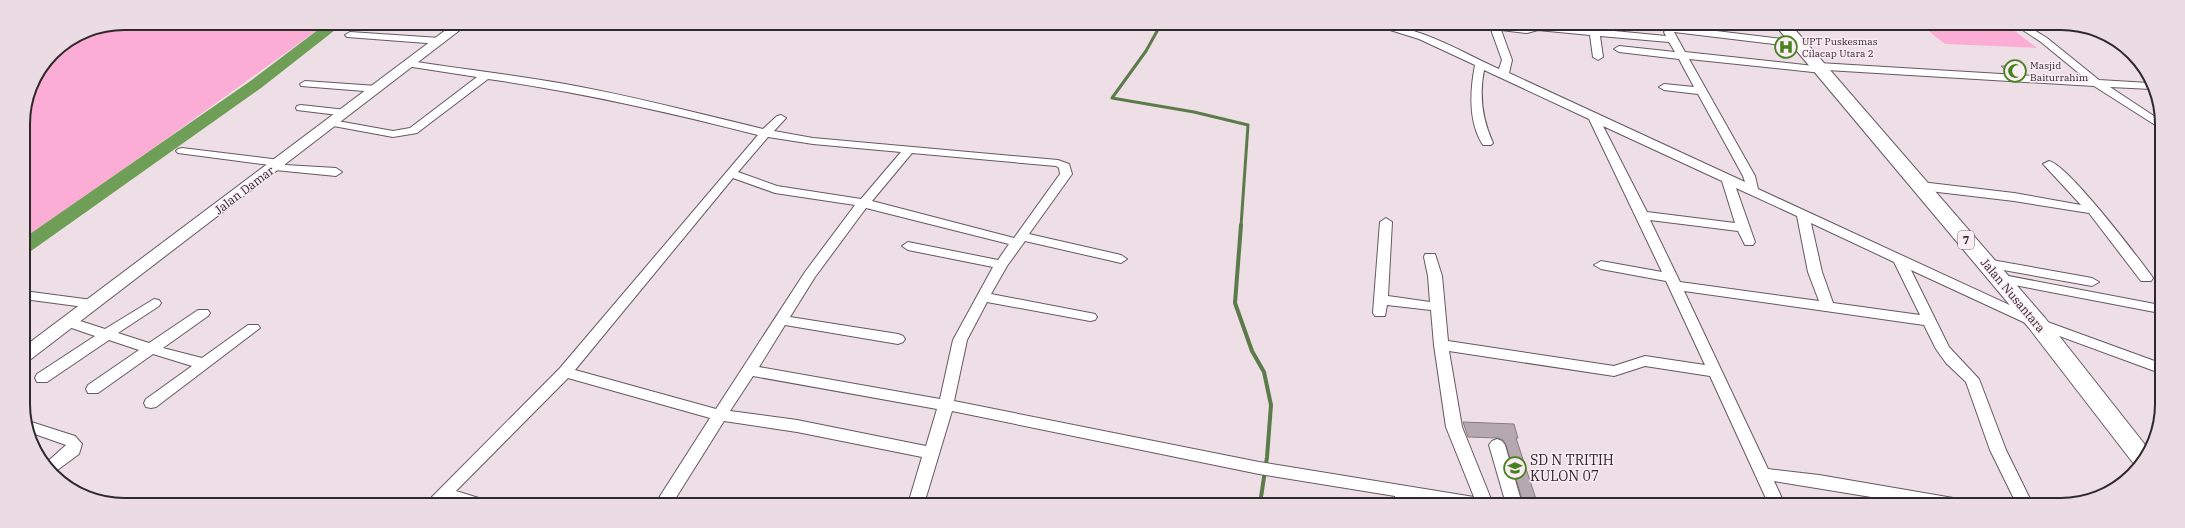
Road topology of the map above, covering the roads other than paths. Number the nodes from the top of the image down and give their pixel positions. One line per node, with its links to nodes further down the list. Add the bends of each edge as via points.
1 (454, 30): 14 (street, Jalan Damar)
2 (1397, 30): 12 (street)
3 (1416, 30): 12 (street)
4 (1496, 30): 23 (street, via 1507,60)
5 (1566, 30): 10 (street)
6 (1670, 30): 13 (street)
7 (1683, 30): 15 (street)
8 (1787, 30): 15 (highway, Jalan Nusantara / 7)
9 (2028, 30): 24 (street)
10 (1595, 33): 13 (street); 18 (street)
11 (350, 35): 14 (street)
12 (1422, 37): 20 (street)
13 (1672, 39): 17 (street)
14 (440, 41): 19 (street, Jalan Damar)
15 (1799, 44): 21 (highway, Jalan Nusantara / 7)
16 (1619, 49): 17 (street)
17 (1682, 56): 21 (street); 29 (street)
18 (1598, 57)
19 (410, 64): 22 (street); 28 (street, Jalan Damar)
20 (1480, 64): 23 (street); 37 (street, via 1476,96 1478,118)
21 (1821, 68): 24 (street); 45 (highway, Jalan Nusantara / 7)
22 (488, 74): 35 (street, via 413,131 393,134); 36 (street, via 578,90)
23 (1503, 75): 32 (street)
24 (2097, 83): 26 (street); 34 (street)
25 (305, 84): 28 (street)
26 (2147, 86)
27 (1664, 87): 29 (street)
28 (377, 89): 31 (street, Jalan Damar)
29 (1702, 92): 46 (street, via 1749,176)
30 (301, 108): 31 (street)
31 (346, 113): 35 (street, Jalan Damar)
32 (1593, 116): 44 (street); 49 (street)
33 (781, 118): 36 (street)
34 (2155, 121)
35 (332, 123): 41 (street, Jalan Damar)
36 (765, 133): 39 (street); 43 (street)
37 (1488, 143)
38 (182, 150): 41 (street)
39 (909, 150): 47 (street); 53 (street, via 1058,163 1065,166 1066,174)
40 (2049, 164): 48 (street)
41 (278, 165): 42 (street, via 298,170); 68 (street, Jalan Damar)
42 (336, 172)
43 (732, 174): 47 (street, via 774,189); 87 (street)
44 (1727, 179): 46 (street); 52 (street)
45 (1921, 186): 48 (street, via 2014,197); 61 (highway, Jalan Nusantara / 7)
46 (1753, 191): 50 (street)
47 (863, 203): 53 (street); 74 (street, via 810,275)
48 (2091, 210): 62 (street)
49 (1642, 216): 52 (street); 63 (street)
50 (1804, 216): 58 (street); 69 (street, via 1815,272)
51 (1386, 222): 70 (street, via 1380,306)
52 (1743, 228): 54 (street)
53 (1018, 239): 57 (street); 59 (street)
54 (1749, 242)
55 (908, 246): 59 (street)
56 (1430, 257): 70 (street)
57 (1120, 259)
58 (1900, 260): 75 (street); 77 (street)
59 (1001, 265): 66 (street)
60 (1601, 265): 63 (street)
61 (1992, 271): 64 (street); 71 (street); 77 (highway, Jalan Nusantara / 7)
62 (2146, 278)
63 (1673, 282): 69 (street); 88 (street)
64 (2092, 282)
65 (30, 296): 68 (street)
66 (983, 296): 73 (street); 92 (street, via 960,340)
67 (154, 302): 79 (street)
68 (92, 304): 76 (street, Jalan Damar)
69 (1827, 306): 75 (street)
70 (1439, 308): 81 (street)
71 (2155, 308)
72 (203, 313): 82 (street)
73 (1090, 317)
74 (781, 320): 80 (street); 86 (street)
75 (1929, 321): 108 (street, via 1951,360 1972,379 1998,450)
76 (68, 322): 79 (street); 83 (street, Jalan Damar)
77 (2037, 323): 85 (street); 97 (highway, Jalan Nusantara / 7)
78 (252, 328): 84 (street)
79 (106, 334): 82 (street); 89 (street)
80 (898, 339)
81 (1441, 345): 88 (street, via 1614,371 1645,361); 104 (street, via 1454,427)
82 (151, 349): 84 (street); 90 (street)
83 (30, 351)
84 (204, 364): 91 (street)
85 (2155, 366)
86 (749, 370): 92 (street); 93 (street)
87 (565, 372): 93 (street); 100 (street)
88 (1715, 372): 99 (street)
89 (42, 378)
90 (93, 389)
91 (151, 403)
92 (946, 405): 96 (street); 103 (street)
93 (720, 416): 96 (street, via 797,426); 101 (street)
94 (33, 428): 98 (street, via 70,440 74,444 73,450)
95 (1497, 445): 105 (street)
96 (931, 453): 102 (street)
97 (2139, 455)
98 (53, 466)
99 (1763, 474): 106 (street); 107 (street)
100 (439, 498)
101 (667, 498)
102 (918, 498)
103 (1403, 498)
104 (1483, 498)
105 (1512, 498)
106 (1774, 498)
107 (1918, 498)
108 (2022, 498)

